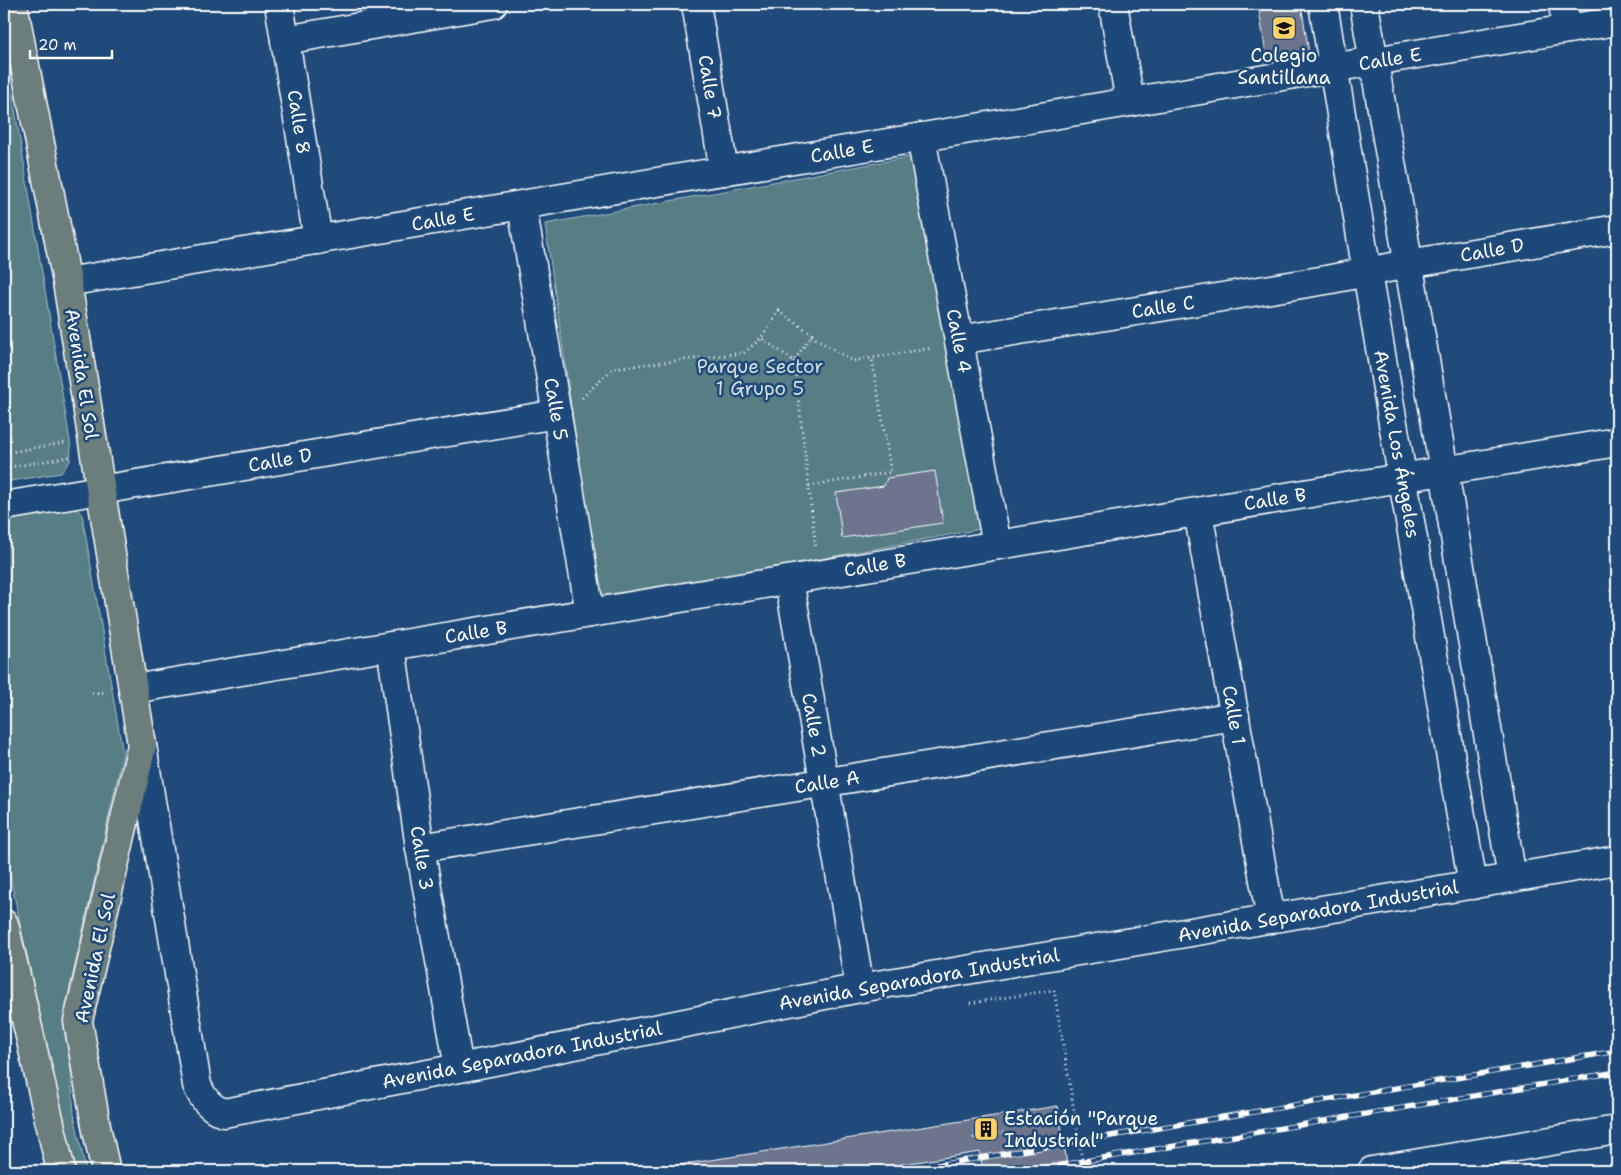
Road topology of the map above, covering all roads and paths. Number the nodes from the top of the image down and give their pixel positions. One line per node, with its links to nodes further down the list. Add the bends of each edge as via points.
1 (12, 4): 21 (main road, Avenida El Sol)
2 (279, 4): 10 (street, Calle 8)
3 (493, 4): 10 (street)
4 (696, 4): 15 (street, Calle 7)
5 (1113, 4): 13 (street)
6 (1322, 4): 12 (street, Avenida Los Ángeles)
7 (1364, 4): 11 (street)
8 (1565, 16): 9 (street, Calle E); 11 (street, Calle E)
9 (1617, 21)
10 (285, 40): 18 (street, Calle 8)
11 (1374, 62): 12 (street, Calle E); 19 (street)
12 (1333, 68): 13 (street, Calle E); 20 (street, Avenida Los Ángeles)
13 (1130, 102): 14 (street, Calle E)
14 (921, 138): 15 (street, Calle E); 24 (street, Calle 4)
15 (724, 171): 16 (street, Calle E)
16 (522, 206): 18 (street, Calle E); 27 (street, Calle 5)
17 (1617, 229): 19 (street, Calle D)
18 (318, 240): 21 (street, Calle E)
19 (1408, 264): 20 (street, Calle D); 32 (street)
20 (1367, 273): 24 (street, Calle C); 33 (street, Avenida Los Ángeles)
21 (67, 282): 29 (main road, Avenida El Sol)
22 (811, 336): 23 (path, via 779,311); 25 (path, via 853,361); 26 (path)
23 (761, 338): 26 (path); 27 (path, via 744,353 613,368 574,405)
24 (959, 342): 25 (path); 38 (street, Calle 4)
25 (872, 358): 34 (path, via 891,472)
26 (794, 361): 34 (path)
27 (557, 412): 35 (street, Calle D); 41 (street, Calle 5)
28 (1617, 442): 32 (street, Calle B)
29 (93, 446): 30 (path); 31 (path); 35 (main road, Avenida El Sol)
30 (4, 453)
31 (4, 468)
32 (1444, 470): 33 (street, Calle B); 49 (street)
33 (1403, 477): 37 (street, Calle B); 50 (street, Avenida Los Ángeles)
34 (809, 486): 39 (path)
35 (101, 490): 36 (street, Calle D); 43 (main road, Avenida El Sol)
36 (4, 506)
37 (1198, 512): 38 (street, Calle B); 44 (street, Calle 1)
38 (997, 545): 39 (street, Calle B)
39 (820, 574): 40 (street, Calle B)
40 (789, 580): 41 (street, Calle B); 46 (street, Calle 2)
41 (590, 613): 42 (street, Calle B)
42 (391, 646): 43 (street, Calle B); 47 (street, Calle 3)
43 (133, 689): 45 (main road, Avenida El Sol)
44 (1235, 716): 46 (street, Calle A); 51 (street, Calle 1)
45 (142, 745): 56 (street, Avenida El Sol, via 197,1085 208,1104); 61 (main road, Avenida El Sol, via 78,1021)
46 (824, 782): 47 (street, Calle A); 53 (street, Calle 2)
47 (420, 848): 55 (street, Calle 3)
48 (1617, 860): 49 (street, Avenida Separadora Industrial)
49 (1512, 878): 50 (street, Avenida Separadora Industrial)
50 (1473, 885): 51 (street, Avenida Separadora Industrial)
51 (1271, 919): 53 (street, Avenida Separadora Industrial)
52 (4, 924): 60 (main road)
53 (860, 988): 55 (street, Avenida Separadora Industrial)
54 (970, 1002): 62 (path, bridge, via 1054,990)
55 (459, 1068): 56 (street, Avenida Separadora Industrial)
56 (224, 1113)
57 (1617, 1130): 63 (street)
58 (1007, 1132): 59 (path)
59 (973, 1138)
60 (61, 1171)
61 (106, 1171)
62 (1084, 1171)
63 (1372, 1171)

